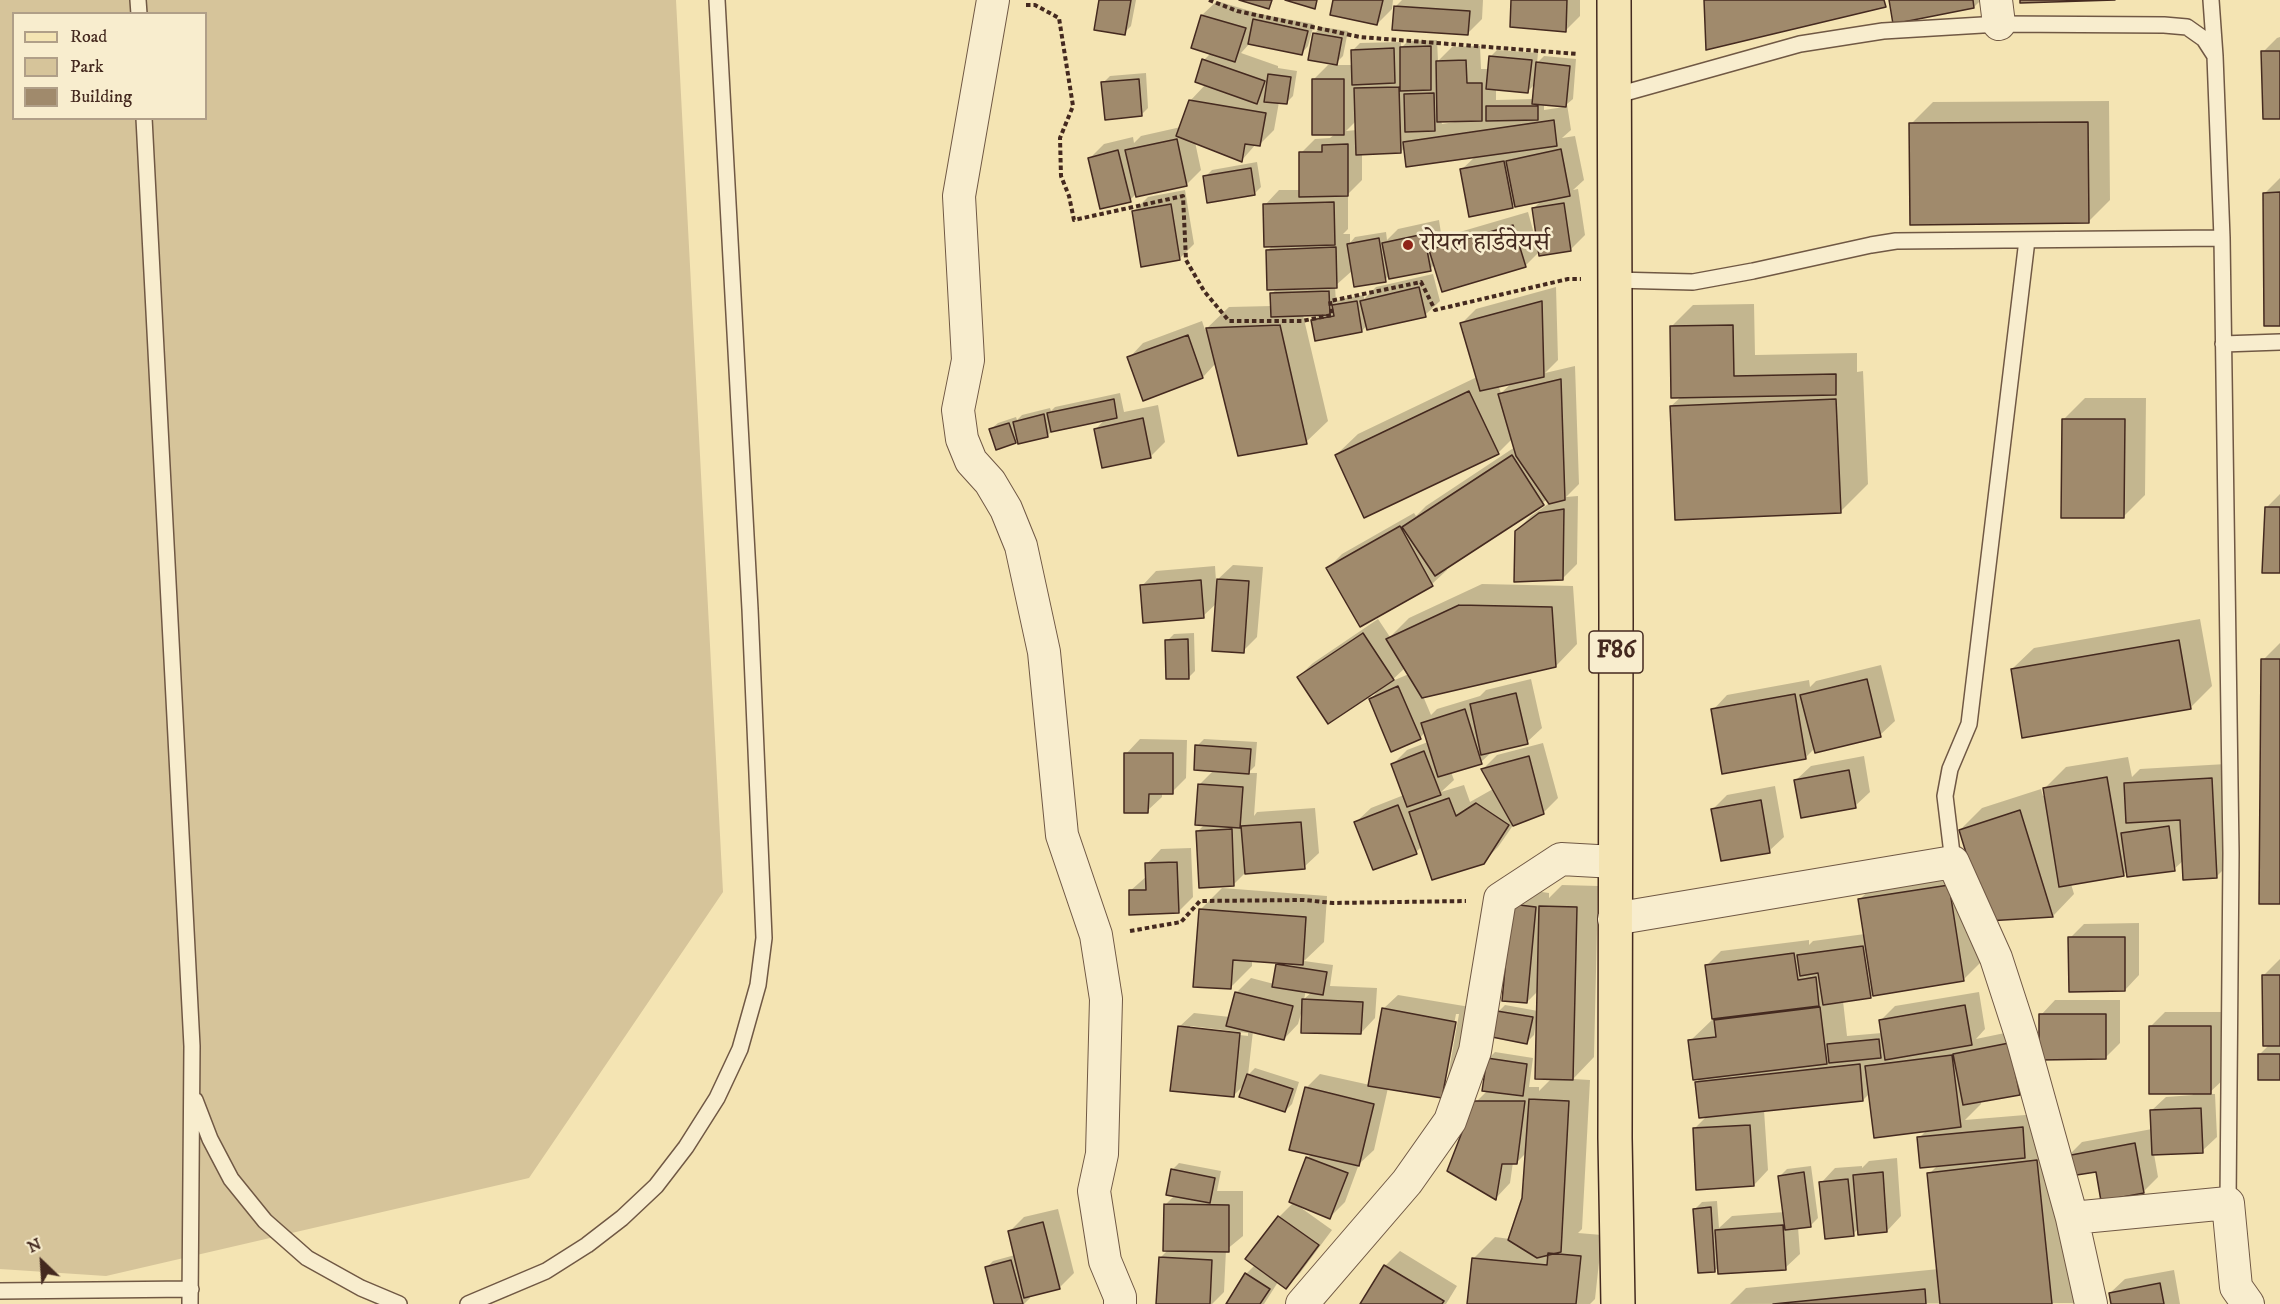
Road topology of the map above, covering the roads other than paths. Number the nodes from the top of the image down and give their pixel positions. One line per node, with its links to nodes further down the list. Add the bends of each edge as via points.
1 (717, 0): 23 (lane, via 753,668 764,938 758,984 740,1049 717,1098 656,1186 596,1239 546,1271)
2 (1614, 0): 7 (main road, F86)
3 (2211, 0): 6 (lane)
4 (993, 1): 24 (street, via 959,196 968,360 958,410 962,440 971,461 1006,509 1021,546 1044,652 1062,835 1096,935 1106,999 1102,1154 1094,1191 1105,1261)
5 (1997, 12): 6 (lane, via 2187,27 2204,39); 7 (lane, via 1800,45)
6 (2215, 56): 9 (lane)
7 (1614, 96): 11 (main road, F86)
8 (144, 120): 17 (lane)
9 (2222, 238): 10 (lane); 13 (lane)
10 (2027, 240): 11 (lane, via 1896,241 1693,282); 15 (lane, via 1969,724 1950,769 1945,796)
11 (1615, 280): 14 (main road, F86)
12 (2280, 342): 13 (lane)
13 (2223, 344): 18 (lane, via 2231,853)
14 (1615, 862): 16 (main road, F86); 25 (street, via 1562,859 1500,899 1475,1051 1450,1121 1407,1182)
15 (1953, 862): 16 (street); 19 (street, via 1996,958)
16 (1614, 919): 26 (main road, F86)
17 (192, 1092): 21 (lane); 22 (lane, via 231,1179 265,1221 307,1258)
18 (2228, 1203): 19 (street); 28 (street, via 2236,1287)
19 (2072, 1218): 27 (street)
20 (0, 1291): 21 (lane)
21 (191, 1297)
22 (399, 1304)
23 (468, 1304)
24 (1120, 1304)
25 (1302, 1304)
26 (1618, 1304)
27 (2091, 1304)
28 (2248, 1304)

